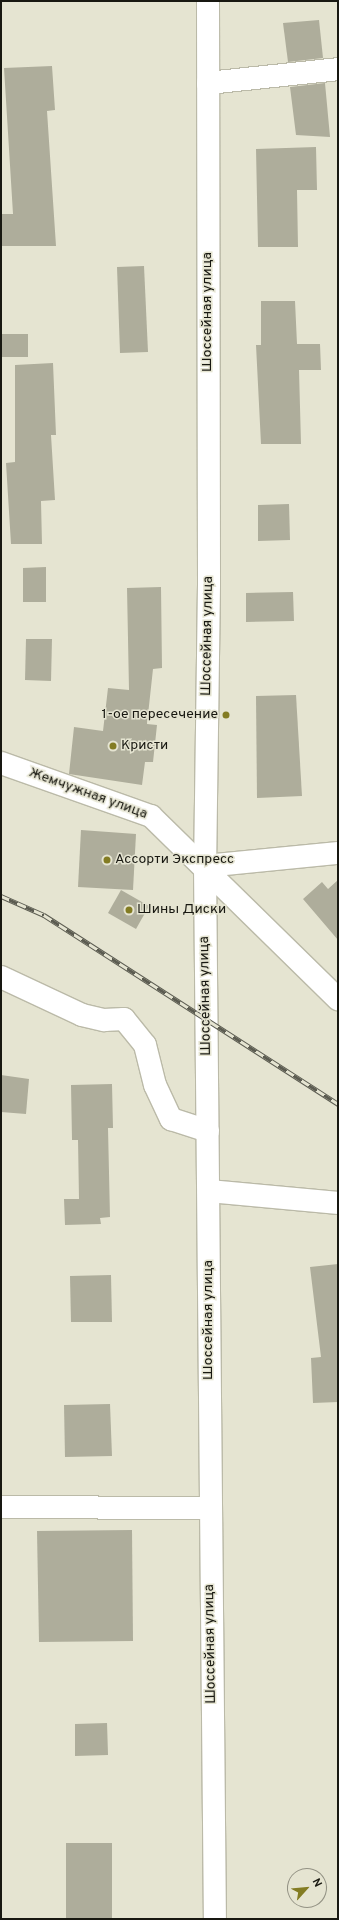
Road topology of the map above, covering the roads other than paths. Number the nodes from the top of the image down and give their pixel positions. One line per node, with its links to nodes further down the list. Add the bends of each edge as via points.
1 (208, 1): 3 (main road, Шоссейная улица)
2 (338, 69): 3 (main road)
3 (208, 83): 6 (main road, Шоссейная улица)
4 (1, 764): 6 (main road, Жемчужная улица, via 150,816)
5 (338, 853): 6 (main road)
6 (205, 866): 8 (main road, Жемчужная улица); 9 (main road, Шоссейная улица)
7 (1, 977): 9 (main road, via 82,1015 104,1020 124,1019 145,1045 155,1085 171,1119)
8 (338, 999)
9 (208, 1130): 10 (main road, Шоссейная улица)
10 (209, 1191): 11 (main road); 13 (main road, Шоссейная улица)
11 (338, 1203)
12 (1, 1506): 13 (main road)
13 (209, 1508): 14 (main road, Шоссейная улица)
14 (215, 1919)

